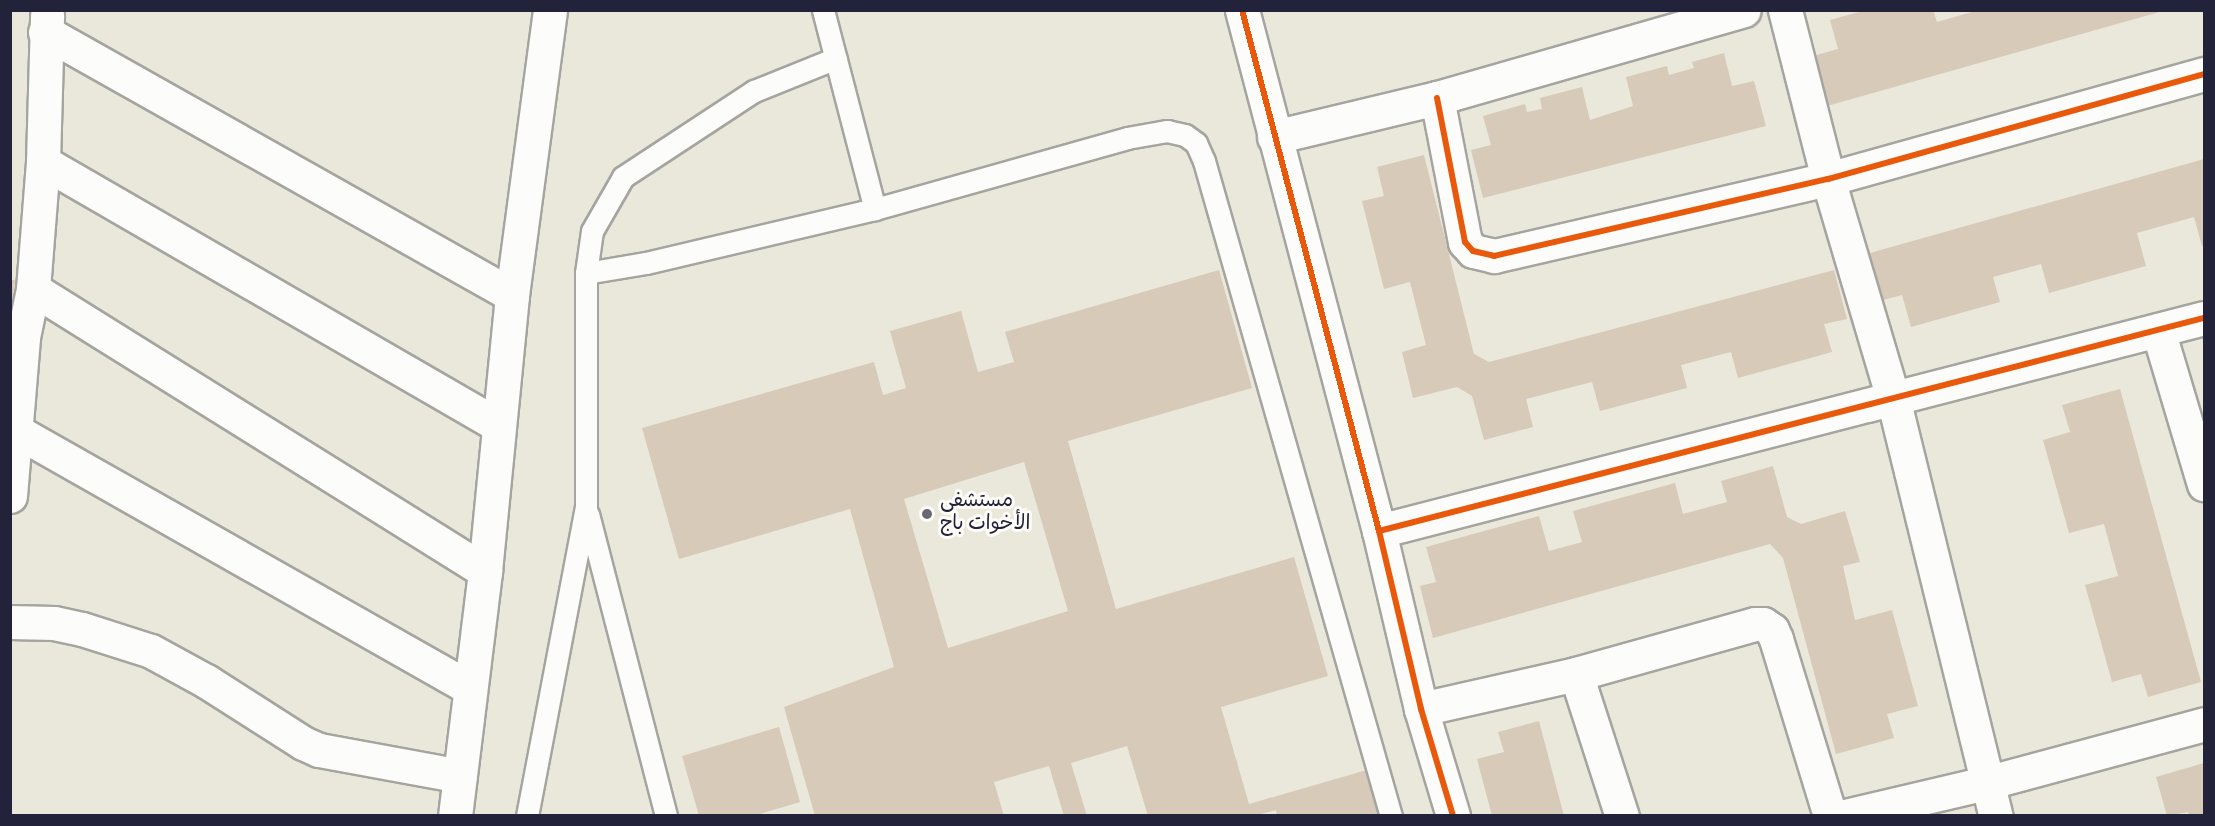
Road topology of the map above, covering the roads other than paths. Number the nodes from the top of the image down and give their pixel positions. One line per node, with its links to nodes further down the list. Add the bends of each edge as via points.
1 (550, 10): 16 (street)
2 (823, 10): 7 (lane)
3 (1242, 10): 10 (street)
4 (1744, 10): 9 (street)
5 (1785, 10): 12 (street)
6 (46, 21): 11 (street); 16 (street)
7 (836, 58): 13 (lane); 14 (lane, via 754,91 623,177 592,231)
8 (2205, 74): 12 (street)
9 (1437, 98): 10 (street); 12 (street, via 1465,242 1483,255 1494,256)
10 (1274, 137): 26 (street)
11 (43, 162): 15 (street); 21 (street)
12 (1828, 179): 20 (street)
13 (875, 209): 14 (lane, via 646,263); 38 (lane, via 1127,138 1167,131 1185,135 1196,143 1208,172)
14 (586, 273): 25 (lane)
15 (33, 289): 19 (street); 27 (street)
16 (512, 296): 21 (street)
17 (2205, 318): 18 (street)
18 (2158, 330): 20 (street); 23 (street)
19 (17, 336): 22 (street)
20 (1893, 398): 26 (street); 34 (street)
21 (498, 425): 27 (street)
22 (18, 432): 24 (street); 30 (street)
23 (2205, 484)
24 (10, 496)
25 (586, 507): 36 (lane); 37 (lane)
26 (1379, 531): 31 (street)
27 (485, 571): 30 (street)
28 (10, 622): 33 (street, via 54,623 151,651 319,750)
29 (1576, 674): 31 (street); 40 (street); 41 (street, via 1755,624 1767,626 1776,639)
30 (470, 688): 33 (street)
31 (1421, 709): 39 (street)
32 (2205, 724): 34 (street)
33 (460, 776): 35 (street)
34 (1986, 783): 42 (street); 43 (street)
35 (455, 816)
36 (527, 816)
37 (666, 816)
38 (1391, 816)
39 (1453, 816)
40 (1622, 816)
41 (1830, 816)
42 (1845, 816)
43 (1996, 816)

